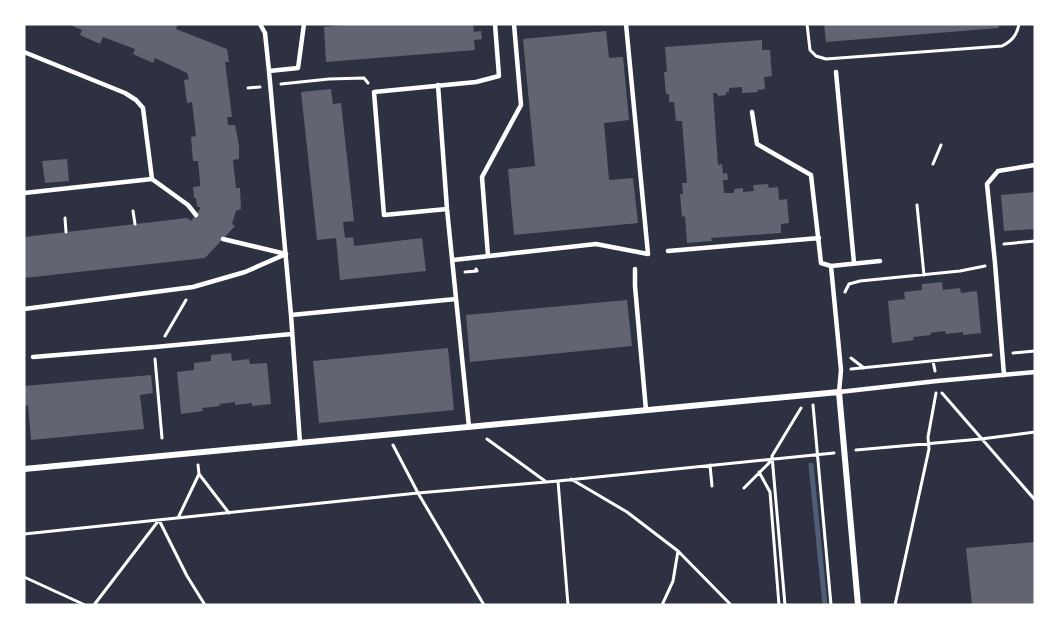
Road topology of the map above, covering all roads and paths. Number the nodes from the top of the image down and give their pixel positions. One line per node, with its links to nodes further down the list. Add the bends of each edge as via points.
1 (260, 24): 9 (lane, via 265,33)
2 (304, 24): 9 (lane, via 298,68)
3 (495, 24): 11 (lane, via 499,76)
4 (514, 24): 34 (lane, via 521,105 482,177)
5 (626, 24): 34 (lane, via 648,254 596,244)
6 (807, 24): 7 (path, via 810,50 826,58 1002,46 1011,41)
7 (1019, 24)
8 (24, 52): 19 (lane, via 136,100 144,108)
9 (269, 72): 12 (lane)
10 (836, 72): 38 (lane)
11 (438, 85): 14 (lane); 22 (lane)
12 (270, 86): 13 (path); 14 (path, via 364,78); 33 (lane)
13 (248, 88)
14 (374, 92): 22 (lane, via 384,215)
15 (752, 112): 28 (lane, via 757,144 811,176)
16 (941, 145): 17 (path)
17 (933, 164)
18 (1035, 165): 31 (lane, via 998,171 987,183)
19 (152, 179): 20 (lane); 24 (lane, via 189,205)
20 (24, 194)
21 (917, 205): 41 (path)
22 (447, 209): 35 (lane)
23 (134, 211): 26 (path)
24 (196, 215)
25 (65, 219): 27 (path)
26 (135, 224)
27 (66, 232)
28 (819, 238): 32 (lane); 39 (lane, via 821,263)
29 (224, 239): 33 (lane)
30 (1035, 241): 31 (path)
31 (993, 245): 37 (lane)
32 (668, 251)
33 (286, 255): 42 (lane, via 246,272); 46 (lane)
34 (488, 256): 35 (lane)
35 (453, 260): 44 (lane)
36 (880, 261): 38 (lane)
37 (995, 263): 41 (path); 50 (lane)
38 (854, 264): 39 (lane)
39 (831, 266): 55 (lane)
40 (635, 269): 61 (lane)
41 (924, 275): 43 (path, via 860,281 849,284)
42 (193, 287): 45 (lane); 48 (path)
43 (844, 293)
44 (456, 298): 46 (lane); 62 (lane)
45 (24, 309)
46 (291, 315): 47 (lane)
47 (292, 334): 48 (lane); 67 (lane)
48 (154, 347): 51 (lane); 64 (path)
49 (1035, 351): 50 (path)
50 (1002, 354): 53 (path); 57 (lane)
51 (33, 357)
52 (851, 357): 54 (path)
53 (933, 361): 54 (path); 58 (path)
54 (864, 368): 55 (path)
55 (841, 370): 59 (lane)
56 (1035, 372): 57 (lane)
57 (1004, 375): 58 (lane)
58 (937, 381): 59 (lane)
59 (839, 392): 60 (street); 69 (street)
60 (813, 394): 61 (street); 71 (path); 72 (path, via 803,404)
61 (646, 410): 62 (street)
62 (472, 427): 67 (street); 79 (path)
63 (1035, 432): 66 (path)
64 (162, 438)
65 (390, 439): 82 (path)
66 (981, 439): 68 (path); 68 (path, via 937,387); 83 (path)
67 (300, 443): 70 (street)
68 (929, 443): 69 (path); 101 (path)
69 (844, 451): 71 (path); 100 (street)
70 (197, 452): 74 (street); 76 (path)
71 (817, 455): 72 (path); 99 (path)
72 (772, 459): 73 (path); 75 (path); 98 (path)
73 (710, 465): 77 (path); 80 (path)
74 (24, 469)
75 (759, 472): 81 (path); 97 (path, via 770,492)
76 (199, 474): 84 (path); 85 (path)
77 (570, 479): 78 (path); 88 (path, via 627,512)
78 (558, 481): 79 (path); 94 (path)
79 (546, 482): 82 (path)
80 (712, 486)
81 (744, 488)
82 (418, 493): 84 (path); 93 (path)
83 (1035, 500)
84 (229, 513): 85 (path)
85 (178, 518): 86 (path)
86 (159, 520): 87 (path); 91 (path); 92 (path)
87 (24, 534)
88 (678, 551): 95 (path, via 673,581); 96 (path)
89 (24, 577): 90 (path)
90 (85, 605)
91 (94, 605)
92 (205, 605)
93 (484, 605)
94 (568, 605)
95 (662, 605)
96 (731, 605)
97 (779, 605)
98 (785, 605)
99 (831, 605)
100 (858, 605)
101 (895, 605)

